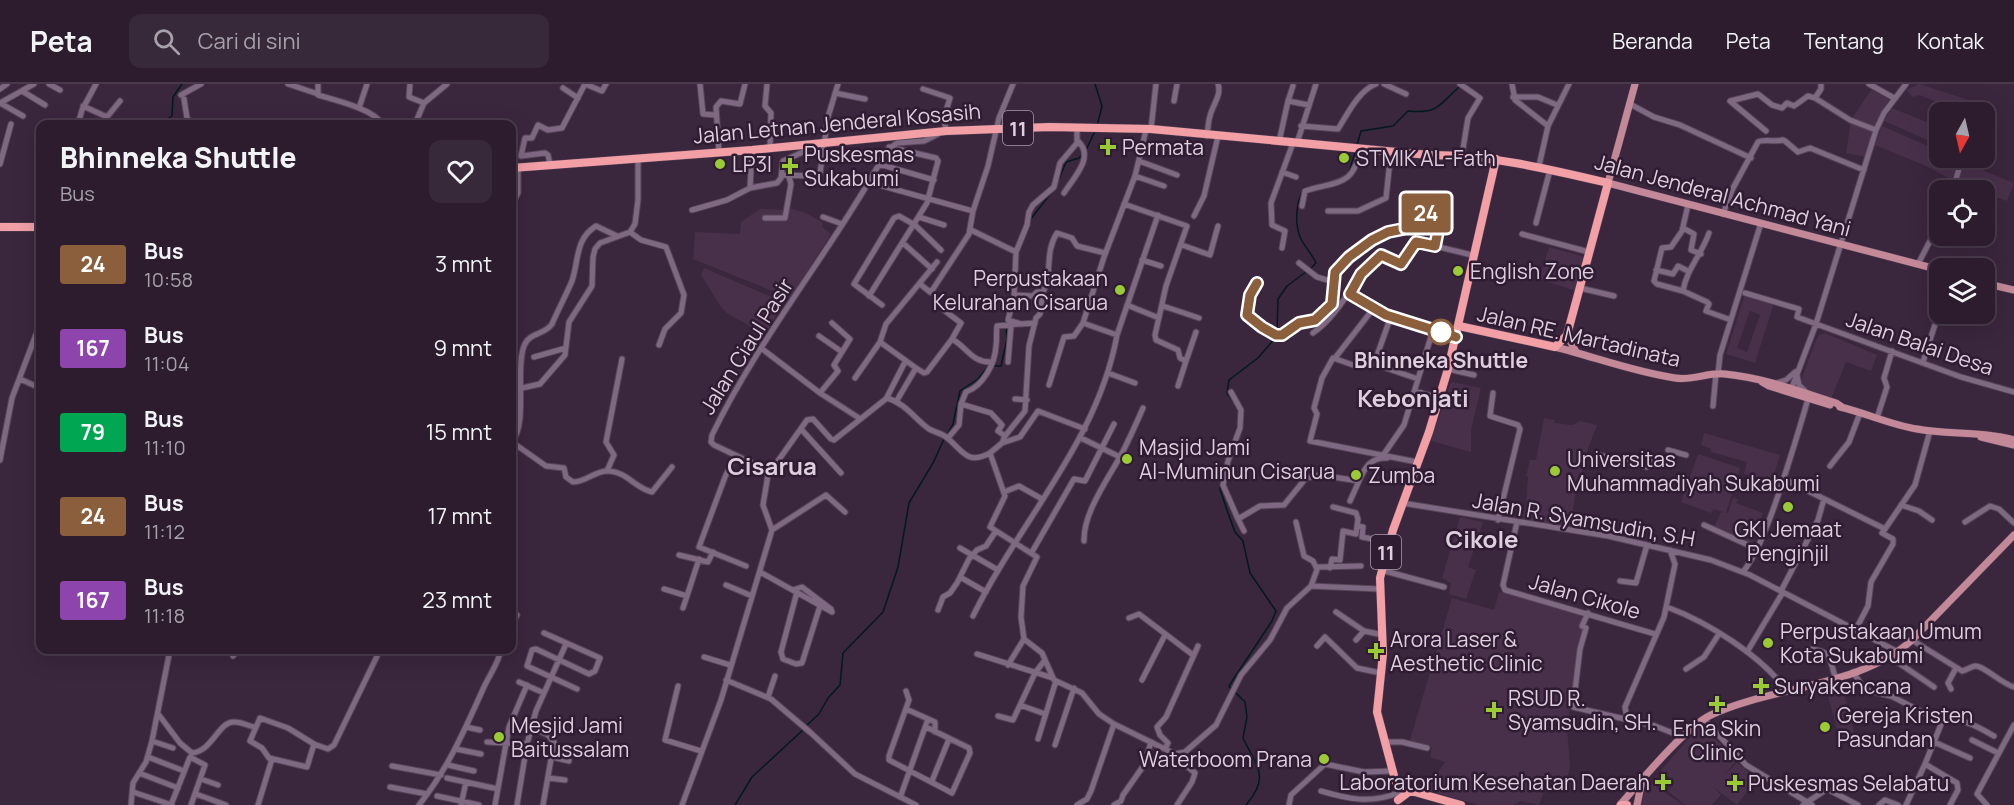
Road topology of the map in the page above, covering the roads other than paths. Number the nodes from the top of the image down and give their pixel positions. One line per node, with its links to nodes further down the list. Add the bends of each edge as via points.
1 (7, 84): 33 (street)
2 (33, 84): 36 (street)
3 (49, 84): 35 (street)
4 (96, 84): 54 (street)
5 (201, 84): 59 (street, via 183,97)
6 (288, 84): 38 (street)
7 (318, 84): 38 (street)
8 (367, 84): 55 (street)
9 (410, 84): 49 (street, via 409,96)
10 (447, 84): 49 (street)
11 (585, 84): 12 (street, via 602,91); 41 (street)
12 (606, 84)
13 (700, 84): 56 (street, via 703,114)
14 (745, 84): 56 (street, via 740,104 721,101)
15 (767, 84): 79 (street, via 765,106 771,113)
16 (838, 84): 37 (street)
17 (1013, 84): 66 (street)
18 (1156, 84): 67 (street)
19 (1177, 84): 46 (street)
20 (1218, 84): 71 (street)
21 (1316, 84): 52 (street)
22 (1376, 84): 63 (street, via 1360,96 1338,129)
23 (1384, 84): 39 (street)
24 (1460, 84): 84 (street, via 1480,98 1468,118)
25 (1512, 84): 40 (street)
26 (1569, 84): 53 (street)
27 (1635, 84): 50 (main road)
28 (1821, 84): 42 (street)
29 (1869, 84): 43 (street)
30 (1906, 84): 43 (street)
31 (1293, 86): 47 (street)
32 (563, 88): 41 (street)
33 (0, 89)
34 (923, 89): 70 (street, via 950,99)
35 (60, 90)
36 (22, 91): 48 (street); 51 (street)
37 (835, 93): 44 (street); 75 (street)
38 (318, 94): 55 (street)
39 (1406, 94)
40 (1514, 97): 53 (street, via 1538,97); 64 (street)
41 (578, 98): 90 (street, via 562,128 550,131 538,125 532,138 525,138 522,156 545,153)
42 (1815, 98): 68 (street, via 1850,120); 69 (street, via 1806,97 1794,106 1787,103 1782,108 1758,94 1730,101)
43 (1894, 98): 68 (street)
44 (865, 99)
45 (120, 100): 54 (street, via 107,117)
46 (1174, 101)
47 (1288, 101): 52 (street); 74 (street)
48 (0, 103): 57 (street)
49 (424, 103): 61 (street)
50 (1630, 104): 85 (street); 105 (main road)
51 (45, 105)
52 (1309, 105): 63 (street)
53 (1557, 105): 64 (street)
54 (83, 106): 58 (street)
55 (359, 108): 60 (street)
56 (715, 114): 83 (street)
57 (23, 116)
58 (79, 120)
59 (189, 120)
60 (380, 120)
61 (417, 120)
62 (10, 124): 89 (street)
63 (1301, 126): 76 (street)
64 (1548, 126): 92 (street)
65 (1077, 127): 66 (highway, Jalan Letnan Jenderal Kosasih / 11); 67 (highway, Jalan Letnan Jenderal Kosasih / 11); 73 (street)
66 (996, 128): 70 (highway, Jalan Letnan Jenderal Kosasih / 11); 134 (street)
67 (1148, 129): 71 (highway, Jalan Letnan Jenderal Kosasih / 11); 88 (street)
68 (1876, 130): 95 (street)
69 (1766, 131)
70 (943, 132): 75 (highway, Jalan Letnan Jenderal Kosasih / 11); 78 (street, via 924,141)
71 (1207, 136): 72 (highway, Jalan Letnan Jenderal Kosasih / 11)
72 (1218, 136): 74 (highway, Jalan Letnan Jenderal Kosasih / 11); 120 (street, via 1204,196)
73 (1078, 141): 108 (street, via 1085,158); 146 (street, via 1060,164 1053,189 1031,208)
74 (1279, 142): 76 (highway, Jalan Letnan Jenderal Kosasih / 11)
75 (825, 143): 77 (highway, Jalan Letnan Jenderal Kosasih / 11); 101 (street, via 818,175)
76 (1295, 143): 80 (highway, Jalan Letnan Jenderal Kosasih / 11); 96 (street)
77 (807, 144): 79 (highway, Jalan Letnan Jenderal Kosasih / 11); 97 (street, via 803,152 785,159)
78 (890, 147): 91 (street, Jalan Ciaul Pasir); 103 (street, via 937,159)
79 (770, 148): 81 (highway, Jalan Letnan Jenderal Kosasih / 11)
80 (1360, 148): 82 (highway, Jalan Letnan Jenderal Kosasih / 11); 114 (street, via 1354,172 1335,184 1305,191)
81 (752, 150): 83 (highway, Jalan Letnan Jenderal Kosasih / 11); 107 (street)
82 (1391, 151): 84 (highway, Jalan Letnan Jenderal Kosasih / 11); 117 (street, via 1386,198 1358,211)
83 (719, 152): 86 (highway, Jalan Letnan Jenderal Kosasih / 11)
84 (1462, 155): 87 (highway, 11)
85 (1751, 158): 95 (street, via 1760,141 1784,141 1798,152 1810,148); 118 (street)
86 (638, 159): 90 (highway, Jalan Letnan Jenderal Kosasih / 11); 135 (street, via 637,213)
87 (1496, 159): 92 (highway, Jalan Jenderal Achmad Yani); 150 (highway, 11)
88 (1139, 161): 98 (street); 100 (street)
89 (0, 164)
90 (550, 164): 93 (highway, Jalan Letnan Jenderal Kosasih / 11)
91 (879, 164): 103 (street); 104 (street, Jalan Ciaul Pasir)
92 (1539, 166): 94 (highway, Jalan Jenderal Achmad Yani)
93 (516, 168)
94 (1550, 170): 105 (highway, Jalan Jenderal Achmad Yani); 125 (street)
95 (1864, 170): 142 (street)
96 (1282, 172): 102 (street); 144 (street, via 1270,214 1272,225 1285,231)
97 (782, 175): 101 (street); 107 (street, via 777,183)
98 (1178, 175)
99 (516, 176): 109 (street)
100 (1135, 176): 106 (street); 112 (street)
101 (789, 177): 123 (street, via 785,218)
102 (1296, 177)
103 (934, 180): 110 (street)
104 (868, 182): 110 (street); 127 (street, Jalan Ciaul Pasir)
105 (1608, 183): 113 (main road, Jalan Jenderal Achmad Yani); 147 (highway)
106 (1164, 186)
107 (750, 188): 115 (street, via 727,200)
108 (1064, 193)
109 (516, 197)
110 (929, 199): 116 (street); 124 (street)
111 (1444, 202): 121 (street)
112 (1124, 204): 119 (street); 148 (street)
113 (1688, 205): 118 (main road, Jalan Jenderal Achmad Yani); 133 (street)
114 (1302, 206)
115 (692, 210)
116 (969, 210)
117 (1328, 211)
118 (1723, 214): 126 (main road, Jalan Jenderal Achmad Yani)
119 (1158, 215): 141 (street, via 1187,226); 151 (street)
120 (1194, 216)
121 (1441, 216): 143 (street); 160 (street, via 1420,213 1403,229 1372,240 1335,272)
122 (823, 217): 127 (street)
123 (765, 218)
124 (919, 218): 128 (street); 129 (street)
125 (1536, 223)
126 (1761, 223): 142 (main road, Jalan Jenderal Achmad Yani); 181 (street)
127 (842, 225): 203 (street, Jalan Ciaul Pasir)
128 (915, 225): 140 (street); 145 (street); 171 (street, via 899,216 891,221 854,284)
129 (944, 225)
130 (1218, 226): 141 (street, via 1210,255)
131 (0, 227): 132 (highway)
132 (36, 227)
133 (1683, 228): 149 (street, via 1694,234 1691,250); 158 (street, via 1671,246 1662,248)
134 (971, 230): 146 (street); 162 (street, via 933,289 930,292)
135 (630, 232): 138 (street); 200 (street, via 641,240 666,247 684,295 681,313 665,329)
136 (1710, 233): 149 (street)
137 (1522, 234): 147 (street)
138 (617, 236): 202 (street, via 595,249 592,286 569,322); 231 (street, via 596,226 580,243 573,278 552,324 531,336 524,347 519,377)
139 (1929, 242): 154 (street)
140 (903, 243): 157 (street); 171 (street)
141 (1182, 245): 175 (street, via 1166,286)
142 (1841, 245): 154 (main road, Jalan Jenderal Achmad Yani); 186 (street)
143 (1435, 246): 150 (street); 169 (street, via 1416,242 1401,264 1381,255 1361,274)
144 (1282, 248)
145 (941, 250)
146 (1016, 252): 170 (street)
147 (1589, 252): 164 (highway)
148 (1105, 253): 167 (street, via 1077,246 1072,238 1057,233); 184 (street)
149 (1701, 254): 159 (street)
150 (1472, 255): 189 (highway, 11)
151 (1142, 260): 155 (street); 174 (street)
152 (937, 262): 157 (street)
153 (1299, 262): 160 (street, via 1317,277)
154 (1917, 264): 156 (main road, Jalan Jenderal Achmad Yani)
155 (1161, 266)
156 (1929, 267)
157 (932, 268): 162 (street)
158 (1656, 270): 159 (street, via 1670,275 1678,266); 166 (street, via 1655,283)
159 (1688, 271): 166 (street)
160 (1334, 282): 161 (street, via 1331,305 1315,320 1299,323 1279,336 1247,315 1250,295)
161 (1257, 283)
162 (920, 284): 199 (street, via 886,324)
163 (1995, 285): 165 (main road)
164 (1580, 288): 172 (street); 195 (highway)
165 (2014, 290)
166 (1683, 291): 181 (street, via 1709,303 1706,311)
167 (1043, 292): 170 (street); 183 (street)
168 (1745, 293): 186 (street, via 1799,309 1797,317)
169 (1350, 294): 176 (street); 192 (street, via 1330,320)
170 (1014, 295): 185 (street, via 1008,320)
171 (869, 296): 173 (street)
172 (1614, 296)
173 (882, 305)
174 (1127, 305): 179 (street); 194 (street)
175 (1163, 306): 179 (street); 180 (street)
176 (1373, 309): 178 (street); 208 (street)
177 (945, 311): 198 (street, via 963,321)
178 (1391, 316): 190 (street); 215 (street)
179 (1159, 318): 210 (street, via 1155,338 1177,349)
180 (1199, 318)
181 (1731, 320): 220 (street)
182 (832, 323): 205 (street, via 850,339)
183 (1035, 323): 185 (street); 242 (street, via 1027,362)
184 (1083, 323): 194 (street); 228 (street, via 1074,336 1065,337)
185 (1021, 324): 188 (street)
186 (1816, 324): 204 (street, Jalan Balai Desa); 218 (street)
187 (1935, 324): 214 (street)
188 (1011, 326): 212 (street, via 997,326); 213 (street)
189 (1459, 326): 197 (highway, 11); 201 (highway, Jalan RE. Martadinata)
190 (1433, 330): 197 (street); 224 (street)
191 (1196, 332): 210 (street)
192 (1313, 333)
193 (36, 335): 223 (street)
194 (1117, 335): 219 (street)
195 (1567, 335): 201 (highway); 206 (main road)
196 (819, 336): 205 (street)
197 (1456, 337): 217 (highway, 11)
198 (952, 339): 212 (street, via 974,359); 216 (street, via 927,372)
199 (880, 342): 211 (street); 222 (street)
200 (659, 345)
201 (1555, 347): 206 (main road, Jalan RE. Martadinata)
202 (566, 348): 207 (street); 231 (street, via 565,355 540,384)
203 (761, 348): 236 (street); 269 (street, Jalan Ciaul Pasir, via 711,438 714,445)
204 (1892, 351): 214 (street, Jalan Balai Desa); 249 (street)
205 (842, 352): 236 (street, via 834,365 838,372)
206 (1576, 352): 220 (main road, Jalan RE. Martadinata, via 1628,369 1678,379)
207 (534, 357)
208 (1335, 358): 215 (street, via 1356,366); 266 (street, via 1321,381 1310,441)
209 (622, 359): 276 (street, via 606,444 614,457)
210 (1186, 361): 230 (street)
211 (905, 362): 216 (street); 240 (street)
212 (992, 362): 244 (street, via 982,381 966,392)
213 (1008, 362)
214 (1923, 362): 235 (street, Jalan Balai Desa)
215 (1374, 364): 224 (street)
216 (916, 368): 243 (street)
217 (1448, 369): 221 (street); 239 (highway, 11)
218 (1797, 371): 227 (street); 233 (street); 238 (street, via 1799,385)
219 (1108, 373): 226 (street); 252 (street)
220 (1717, 374): 225 (main road, Jalan RE. Martadinata); 245 (street)
221 (1474, 375)
222 (855, 378)
223 (20, 379): 229 (street); 271 (street, via 12,398)
224 (1418, 379): 232 (street)
225 (1761, 382): 227 (main road, Jalan RE. Martadinata); 233 (main road, Jalan RE. Martadinata)
226 (1135, 383)
227 (1777, 383): 233 (main road, Jalan RE. Martadinata)
228 (1049, 385)
229 (36, 386)
230 (1178, 386)
231 (522, 388): 254 (street)
232 (1415, 391): 239 (street); 266 (street, via 1401,431)
233 (1791, 391): 238 (main road, Jalan RE. Martadinata)
234 (1231, 392): 289 (street, via 1240,410 1240,428 1223,485)
235 (2014, 392)
236 (820, 393): 248 (street)
237 (1493, 393): 290 (street, via 1490,416 1520,429)
238 (1808, 397): 247 (main road, Jalan RE. Martadinata); 279 (street)
239 (1439, 398): 273 (highway, 11)
240 (886, 399): 243 (street); 248 (street)
241 (1015, 399): 242 (street)
242 (1027, 400): 256 (street, via 1019,421)
243 (896, 402): 257 (street)
244 (961, 404): 256 (street, via 991,412 1001,424 998,431); 257 (street, via 959,425)
245 (1713, 406)
246 (1143, 408): 270 (street)
247 (1860, 413): 249 (main road, Jalan RE. Martadinata); 275 (street, via 1849,442)
248 (859, 418): 251 (street, via 834,440 812,419)
249 (1877, 418): 253 (main road, Jalan RE. Martadinata)
250 (1114, 424): 263 (street)
251 (801, 429): 277 (street); 278 (street)
252 (1085, 429): 258 (street); 260 (street, via 1038,411 1020,437)
253 (1930, 431): 255 (main road, Jalan RE. Martadinata); 286 (street, via 1917,480)
254 (516, 435)
255 (1976, 435): 259 (main road, Jalan RE. Martadinata); 262 (main road, Jalan RE. Martadinata)
256 (1005, 436): 260 (street)
257 (948, 438): 265 (street, via 968,456 979,458)
258 (1081, 438): 263 (street); 282 (street)
259 (2014, 440)
260 (1002, 443): 265 (street)
261 (516, 445): 276 (street, via 546,466 564,468 566,477 573,482)
262 (2014, 445)
263 (1103, 449): 270 (street); 311 (street, via 1086,481 1076,478 1070,484)
264 (1668, 450): 267 (street)
265 (990, 453): 281 (street)
266 (1384, 454): 273 (street)
267 (1686, 454)
268 (1599, 455): 272 (street, via 1647,467 1652,459)
269 (735, 456): 278 (street, Jalan Ciaul Pasir); 310 (street, via 699,546)
270 (1120, 457): 303 (street, via 1097,498)
271 (0, 460)
272 (1665, 461)
273 (1416, 463): 280 (street, via 1377,458); 285 (highway, 11)
274 (672, 466): 276 (street, via 651,492 621,474)
275 (1830, 466)
276 (607, 471)
277 (841, 473)
278 (768, 475): 299 (street, via 763,503)
279 (1784, 479): 283 (street); 308 (street)
280 (1359, 481): 284 (street); 289 (street, via 1310,476 1284,505 1260,506)
281 (1004, 492): 282 (street, via 1019,486); 300 (street, via 1005,499 990,523)
282 (1042, 499): 304 (street)
283 (1824, 499): 298 (street); 336 (street, via 1818,520)
284 (1350, 501)
285 (1402, 503): 290 (street, Jalan R. Syamsudin, S.H); 305 (highway, 11)
286 (1901, 505): 291 (street); 298 (street)
287 (1333, 507): 297 (street, via 1356,513)
288 (845, 512): 299 (street, via 825,495)
289 (1238, 519): 301 (street)
290 (1498, 520): 293 (street, Jalan R. Syamsudin, S.H)
291 (1932, 520)
292 (1296, 522): 321 (street, via 1304,556)
293 (1517, 522): 306 (street, Jalan R. Syamsudin, S.H); 344 (street, Jalan Cikole, via 1503,588)
294 (1965, 522): 295 (street, via 1990,506)
295 (2014, 523)
296 (1704, 525): 308 (street)
297 (1357, 526): 305 (street, via 1363,527 1362,537); 320 (street, via 1356,534 1343,531 1340,560 1332,559)
298 (1885, 529): 347 (street, via 1882,533 1893,539 1893,544 1871,582 1868,606)
299 (772, 530): 324 (street)
300 (996, 531): 304 (street); 314 (street, via 986,546)
301 (1244, 531)
302 (2014, 535): 356 (main road)
303 (1084, 541)
304 (1017, 542): 311 (street); 322 (street)
305 (1389, 542): 323 (highway, 11)
306 (1647, 545): 309 (street, Jalan R. Syamsudin, S.H); 328 (street, via 1636,583)
307 (960, 548): 314 (street)
308 (1757, 549): 317 (street)
309 (1670, 550): 312 (street, Jalan R. Syamsudin, S.H); 316 (street)
310 (713, 552): 315 (street, via 709,561); 318 (street)
311 (1032, 552): 354 (street, via 1036,559 1023,586)
312 (1685, 553): 316 (street); 325 (street, Jalan R. Syamsudin, S.H)
313 (679, 555): 315 (street)
314 (972, 555): 322 (street); 327 (street)
315 (699, 559): 337 (street)
316 (1675, 564): 340 (street)
317 (1751, 565): 325 (street); 326 (street)
318 (746, 566)
319 (1361, 566): 320 (street)
320 (1330, 568): 321 (street)
321 (1317, 569): 330 (street)
322 (998, 570): 335 (street)
323 (1381, 570): 331 (street); 333 (highway, 11)
324 (760, 572): 334 (street); 338 (street)
325 (1743, 572): 326 (street, Jalan R. Syamsudin, S.H)
326 (1750, 575): 336 (street, Jalan R. Syamsudin, S.H)
327 (960, 577): 335 (street); 342 (street, via 943,597)
328 (1620, 581)
329 (726, 585): 338 (street)
330 (1311, 586): 333 (street); 437 (street, via 1287,608 1270,640 1241,675 1216,726)
331 (1444, 587)
332 (664, 589): 337 (street)
333 (1379, 589): 353 (highway, 11)
334 (795, 591): 339 (street); 339 (street, via 802,587 832,612); 339 (street, via 781,652 783,659 802,663)
335 (986, 592): 345 (street)
336 (1782, 592): 347 (street, Jalan R. Syamsudin, S.H); 362 (street)
337 (687, 596): 341 (street)
338 (752, 596): 374 (street)
339 (820, 606)
340 (1667, 607): 350 (street); 351 (street, via 1692,616)
341 (683, 608)
342 (938, 610)
343 (1336, 612): 348 (street)
344 (1588, 613): 350 (street, Jalan Cikole); 404 (street, via 1582,626 1586,628 1573,707)
345 (973, 616)
346 (1130, 618): 352 (street, via 1139,614)
347 (1856, 629): 358 (street, Jalan R. Syamsudin, S.H)
348 (1364, 631): 353 (street); 355 (street)
349 (543, 633): 357 (street)
350 (1655, 634): 404 (street, via 1625,707)
351 (1719, 634): 362 (street); 377 (street, via 1704,657)
352 (1165, 635): 368 (street); 386 (street)
353 (1383, 635): 380 (highway, 11)
354 (1024, 639): 372 (street); 375 (street)
355 (1356, 640)
356 (1912, 640): 363 (main road); 376 (street)
357 (566, 644): 371 (street); 371 (street, via 598,657 598,666 589,674)
358 (1884, 645): 363 (street, Jalan R. Syamsudin, S.H); 373 (street)
359 (1198, 646): 368 (street)
360 (1317, 646): 380 (street, via 1325,637 1357,668)
361 (1809, 649): 383 (street, via 1827,654)
362 (1747, 652): 396 (street)
363 (1898, 652): 370 (main road)
364 (169, 654): 402 (street)
365 (378, 654): 426 (street, via 334,745 328,749)
366 (500, 654): 410 (street)
367 (977, 654): 375 (street)
368 (1193, 654): 433 (street, via 1166,717 1156,727 1168,743)
369 (704, 657): 374 (street)
370 (1890, 657): 373 (main road); 390 (street)
371 (559, 660): 381 (street); 381 (street, via 536,649 531,652 526,665)
372 (1045, 660): 379 (street); 385 (street)
373 (1880, 662): 378 (main road)
374 (730, 665): 384 (street)
375 (1008, 665): 379 (street)
376 (1956, 668): 391 (street, via 1964,672 1982,667 2001,683); 394 (street, via 1948,683)
377 (1686, 669)
378 (1853, 672): 383 (main road); 407 (street, via 1865,690 1891,696)
379 (1035, 673): 385 (street); 399 (street)
380 (1381, 673): 424 (highway, 11, via 1377,707)
381 (551, 676): 393 (street); 397 (street)
382 (775, 676): 398 (street)
383 (1835, 677): 396 (main road)
384 (726, 680): 398 (street); 434 (street)
385 (1054, 680): 392 (street); 401 (street)
386 (1142, 680)
387 (519, 682): 388 (street)
388 (527, 686): 397 (street); 427 (street)
389 (678, 686): 434 (street, via 665,740)
390 (1934, 687)
391 (2014, 687)
392 (1074, 688): 408 (street); 429 (street)
393 (577, 689)
394 (1951, 689)
395 (906, 691): 400 (street)
396 (1786, 691): 406 (main road)
397 (544, 693): 411 (street)
398 (768, 697): 467 (street, via 855,774)
399 (1020, 705): 401 (street); 403 (street, via 1013,720)
400 (906, 709): 405 (street); 446 (street, via 889,758)
401 (1045, 714): 419 (street)
402 (159, 715): 413 (street, via 192,753 211,743 229,722); 421 (street)
403 (998, 716)
404 (1627, 718): 417 (street)
405 (928, 719): 412 (street); 415 (street, via 936,723)
406 (1704, 719): 417 (main road); 472 (street, via 1746,765)
407 (1942, 722): 416 (street, via 1972,724); 425 (street)
408 (1114, 724): 423 (street); 484 (street, via 1091,792)
409 (2014, 725): 435 (street)
410 (466, 727): 414 (street); 432 (street)
411 (531, 727): 428 (street); 439 (street, via 554,739)
412 (926, 727): 415 (street); 446 (street)
413 (255, 728): 426 (street, via 261,718); 441 (street, via 251,743)
414 (480, 730)
415 (935, 732): 418 (street)
416 (1994, 736)
417 (1683, 737): 453 (main road)
418 (949, 739): 456 (street); 456 (street, via 970,749 956,789 950,793)
419 (1038, 739)
420 (1972, 740): 435 (street)
421 (153, 741): 430 (street); 438 (street)
422 (487, 742): 427 (street)
423 (1151, 742): 433 (street); 485 (street, via 1144,765 1121,801)
424 (1386, 742): 431 (street); 449 (highway, 11)
425 (1934, 742): 440 (street); 444 (street)
426 (314, 744): 441 (street, via 306,767)
427 (506, 744): 428 (street); 461 (street)
428 (527, 744): 480 (street)
429 (1055, 745)
430 (173, 748)
431 (1427, 748)
432 (456, 749): 436 (street); 443 (street)
433 (1166, 749): 437 (street)
434 (701, 752): 482 (street)
435 (1998, 753): 498 (street, via 1977,794)
436 (481, 754)
437 (1179, 754): 486 (street, via 1180,760 1195,773)
438 (148, 757): 447 (street); 450 (street)
439 (552, 757): 442 (street); 452 (street)
440 (1970, 758)
441 (272, 759): 476 (street)
442 (569, 761)
443 (448, 765): 448 (street); 451 (street)
444 (1924, 765): 496 (street); 497 (street, via 1957,783 1958,790)
445 (392, 766): 451 (street)
446 (910, 770): 456 (street); 467 (street)
447 (184, 771): 454 (street, via 190,757 202,761 205,765); 460 (street)
448 (474, 771)
449 (1392, 771): 469 (highway, 11); 487 (street, via 1364,772 1325,764 1291,795)
450 (139, 773): 460 (street); 464 (street)
451 (444, 777): 457 (street); 466 (street)
452 (548, 778): 455 (street); 481 (street)
453 (1642, 778): 489 (main road); 491 (main road)
454 (201, 779): 458 (street); 465 (street)
455 (565, 780)
456 (932, 781)
457 (466, 782): 461 (street); 471 (street)
458 (218, 785)
459 (390, 787): 466 (street)
460 (178, 788): 473 (street)
461 (498, 789): 479 (street)
462 (1321, 791): 469 (street, via 1358,801)
463 (1410, 791): 469 (highway); 469 (highway); 488 (highway)
464 (133, 792): 470 (street); 473 (street)
465 (196, 794): 474 (street); 475 (street)
466 (427, 794): 477 (street)
467 (901, 795): 483 (street)
468 (436, 796): 471 (street)
469 (1398, 796)
470 (134, 803)
471 (461, 803): 478 (street)
472 (1804, 803): 492 (street); 493 (street, via 1827,789)
473 (172, 805)
474 (191, 805)
475 (226, 805)
476 (258, 805)
477 (418, 805)
478 (479, 805)
479 (495, 805)
480 (517, 805)
481 (543, 805)
482 (682, 805)
483 (916, 805)
484 (1077, 805)
485 (1114, 805)
486 (1177, 805)
487 (1289, 805)
488 (1461, 805)
489 (1621, 805): 490 (highway)
490 (1627, 805)
491 (1637, 805)
492 (1812, 805)
493 (1858, 805)
494 (1879, 805): 495 (street, via 1885,800)
495 (1898, 805)
496 (1906, 805)
497 (1950, 805)
498 (1987, 805)

